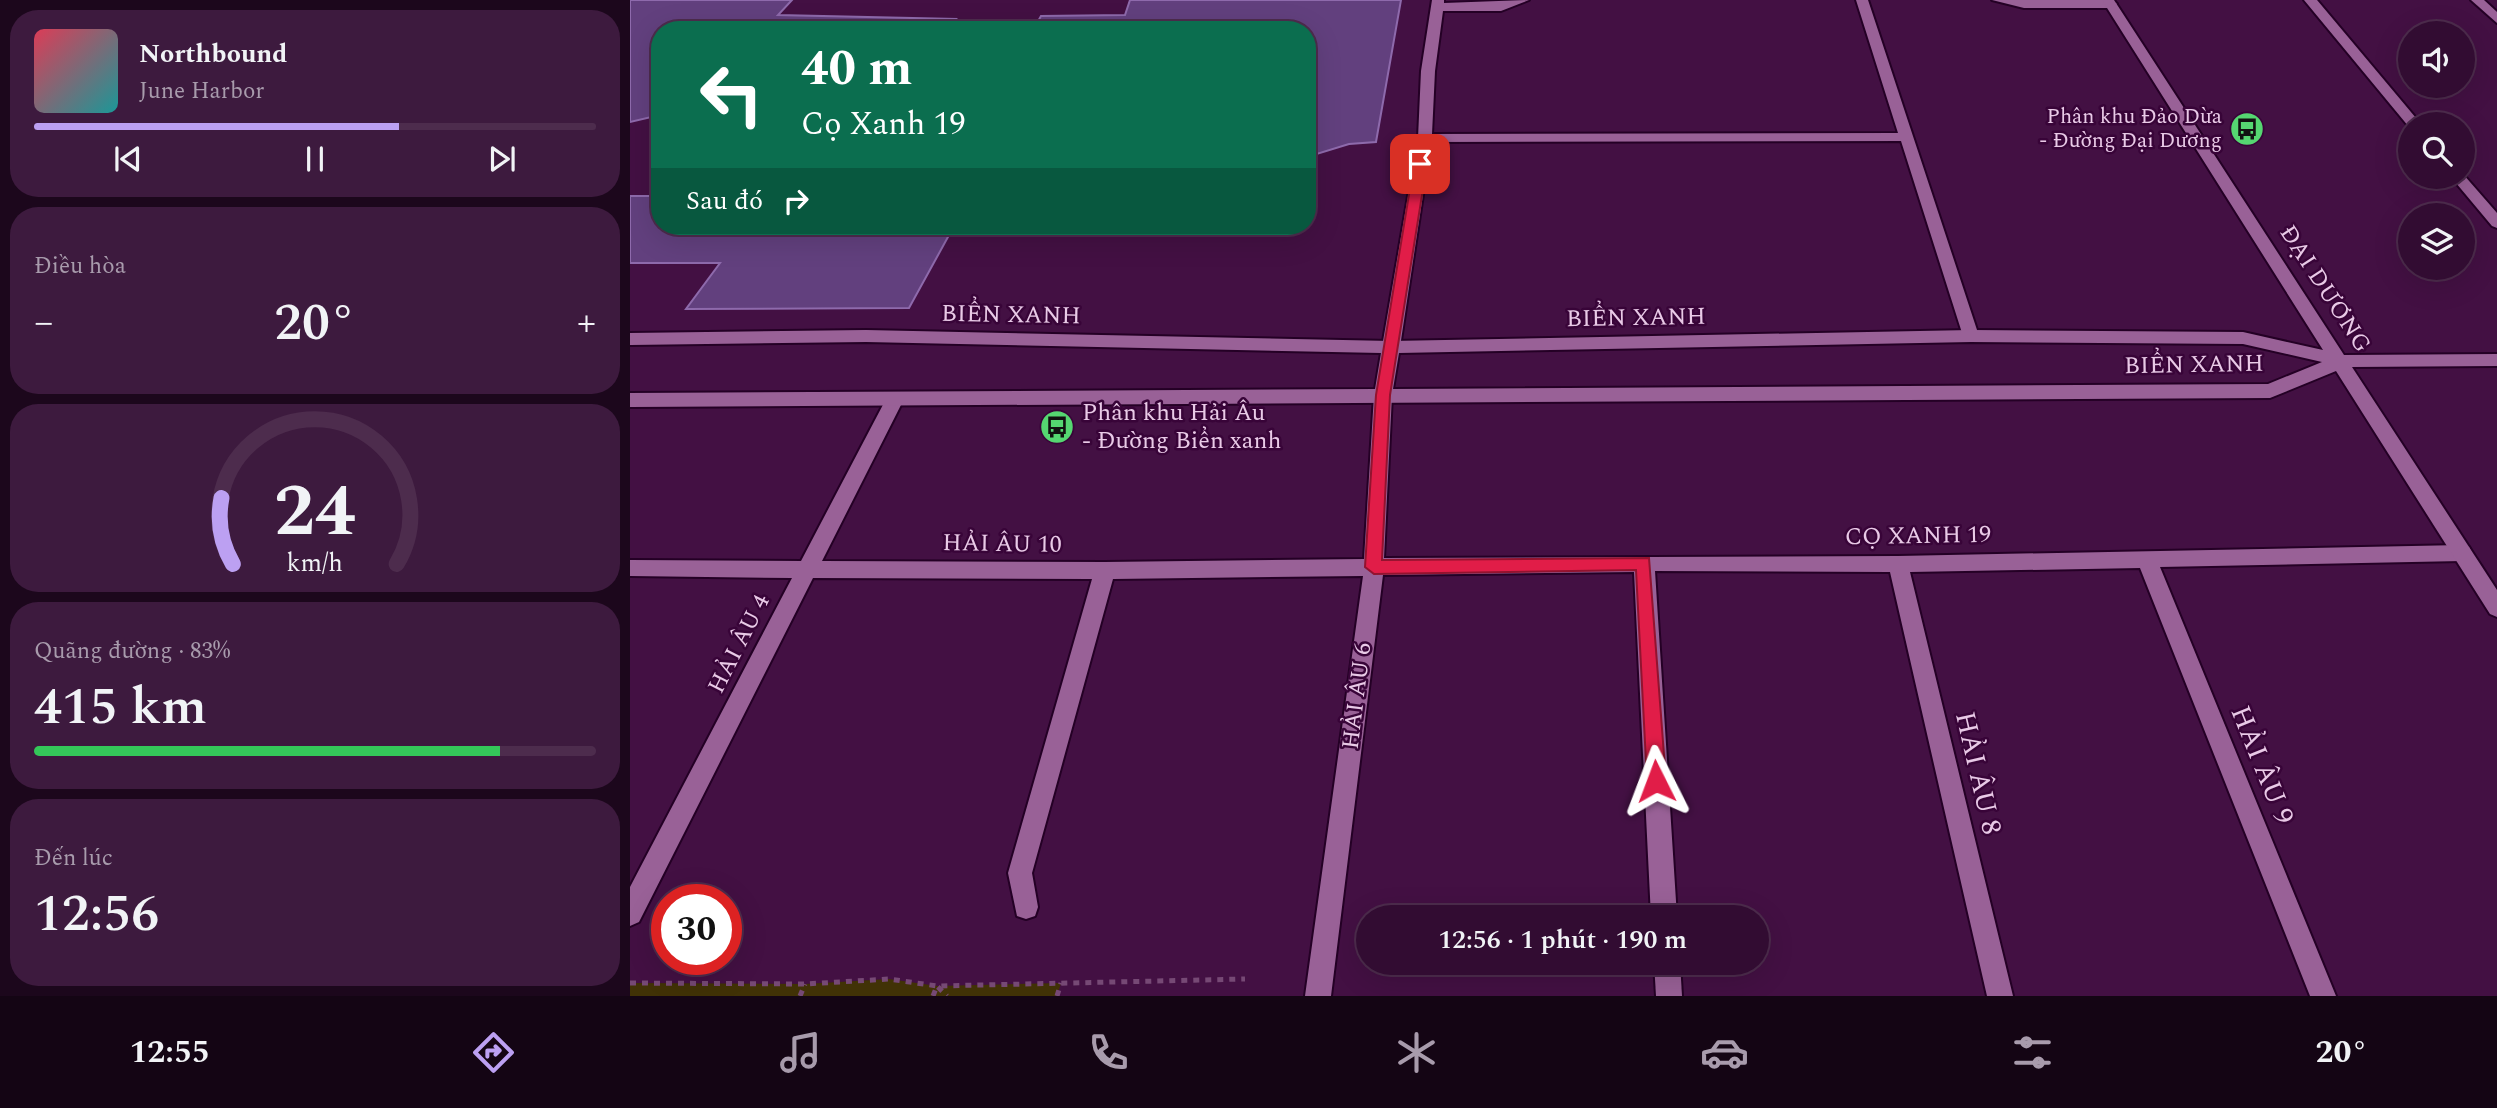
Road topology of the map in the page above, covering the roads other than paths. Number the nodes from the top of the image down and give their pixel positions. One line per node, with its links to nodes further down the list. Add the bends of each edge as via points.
1 (1523, 0): 7 (street, via 1501,7)
2 (1862, 0): 10 (street)
3 (1998, 0): 6 (street, via 2024,4)
4 (2310, 0): 9 (street)
5 (2477, 0): 8 (street)
6 (2109, 2): 18 (street, ĐẠI DƯƠNG)
7 (1438, 4): 11 (street)
8 (2497, 19)
9 (2404, 112)
10 (1906, 137): 11 (street); 14 (street)
11 (1425, 138): 16 (street)
12 (2468, 189): 13 (street)
13 (2497, 223)
14 (1971, 336): 16 (street, BIỂN XANH); 18 (street, BIỂN XANH, via 2243,338)
15 (630, 339): 16 (street, BIỂN XANH, via 866,336)
16 (1391, 347): 19 (street)
17 (2497, 360): 18 (street)
18 (2342, 361): 19 (street, BIỂN XANH, via 2270,391); 22 (street, ĐẠI DƯƠNG)
19 (1383, 395): 20 (street, BIỂN XANH); 26 (street, HẢI ÂU 6)
20 (895, 399): 21 (street, BIỂN XANH); 27 (street, HẢI ÂU 4)
21 (630, 400)
22 (2462, 553): 23 (street, CỌ XANH 19); 30 (street, ĐẠI DƯƠNG)
23 (2146, 557): 25 (street, CỌ XANH 19); 38 (street, HẢI ÂU 9)
24 (1644, 563): 25 (street, CỌ XANH 19); 26 (street, CỌ XANH 19); 31 (street)
25 (1898, 564): 37 (street, HẢI ÂU 8)
26 (1374, 567): 29 (street, HẢI ÂU 10); 35 (street, HẢI ÂU 6)
27 (808, 568): 28 (street, HẢI ÂU 10); 29 (street, HẢI ÂU 10); 33 (street, HẢI ÂU 4)
28 (630, 569)
29 (1105, 571): 32 (street, via 1020,873)
30 (2497, 608)
31 (1663, 905)
32 (1026, 907)
33 (630, 913)
34 (1667, 975): 36 (street)
35 (1318, 996)
36 (1668, 996)
37 (2000, 996)
38 (2323, 996)

